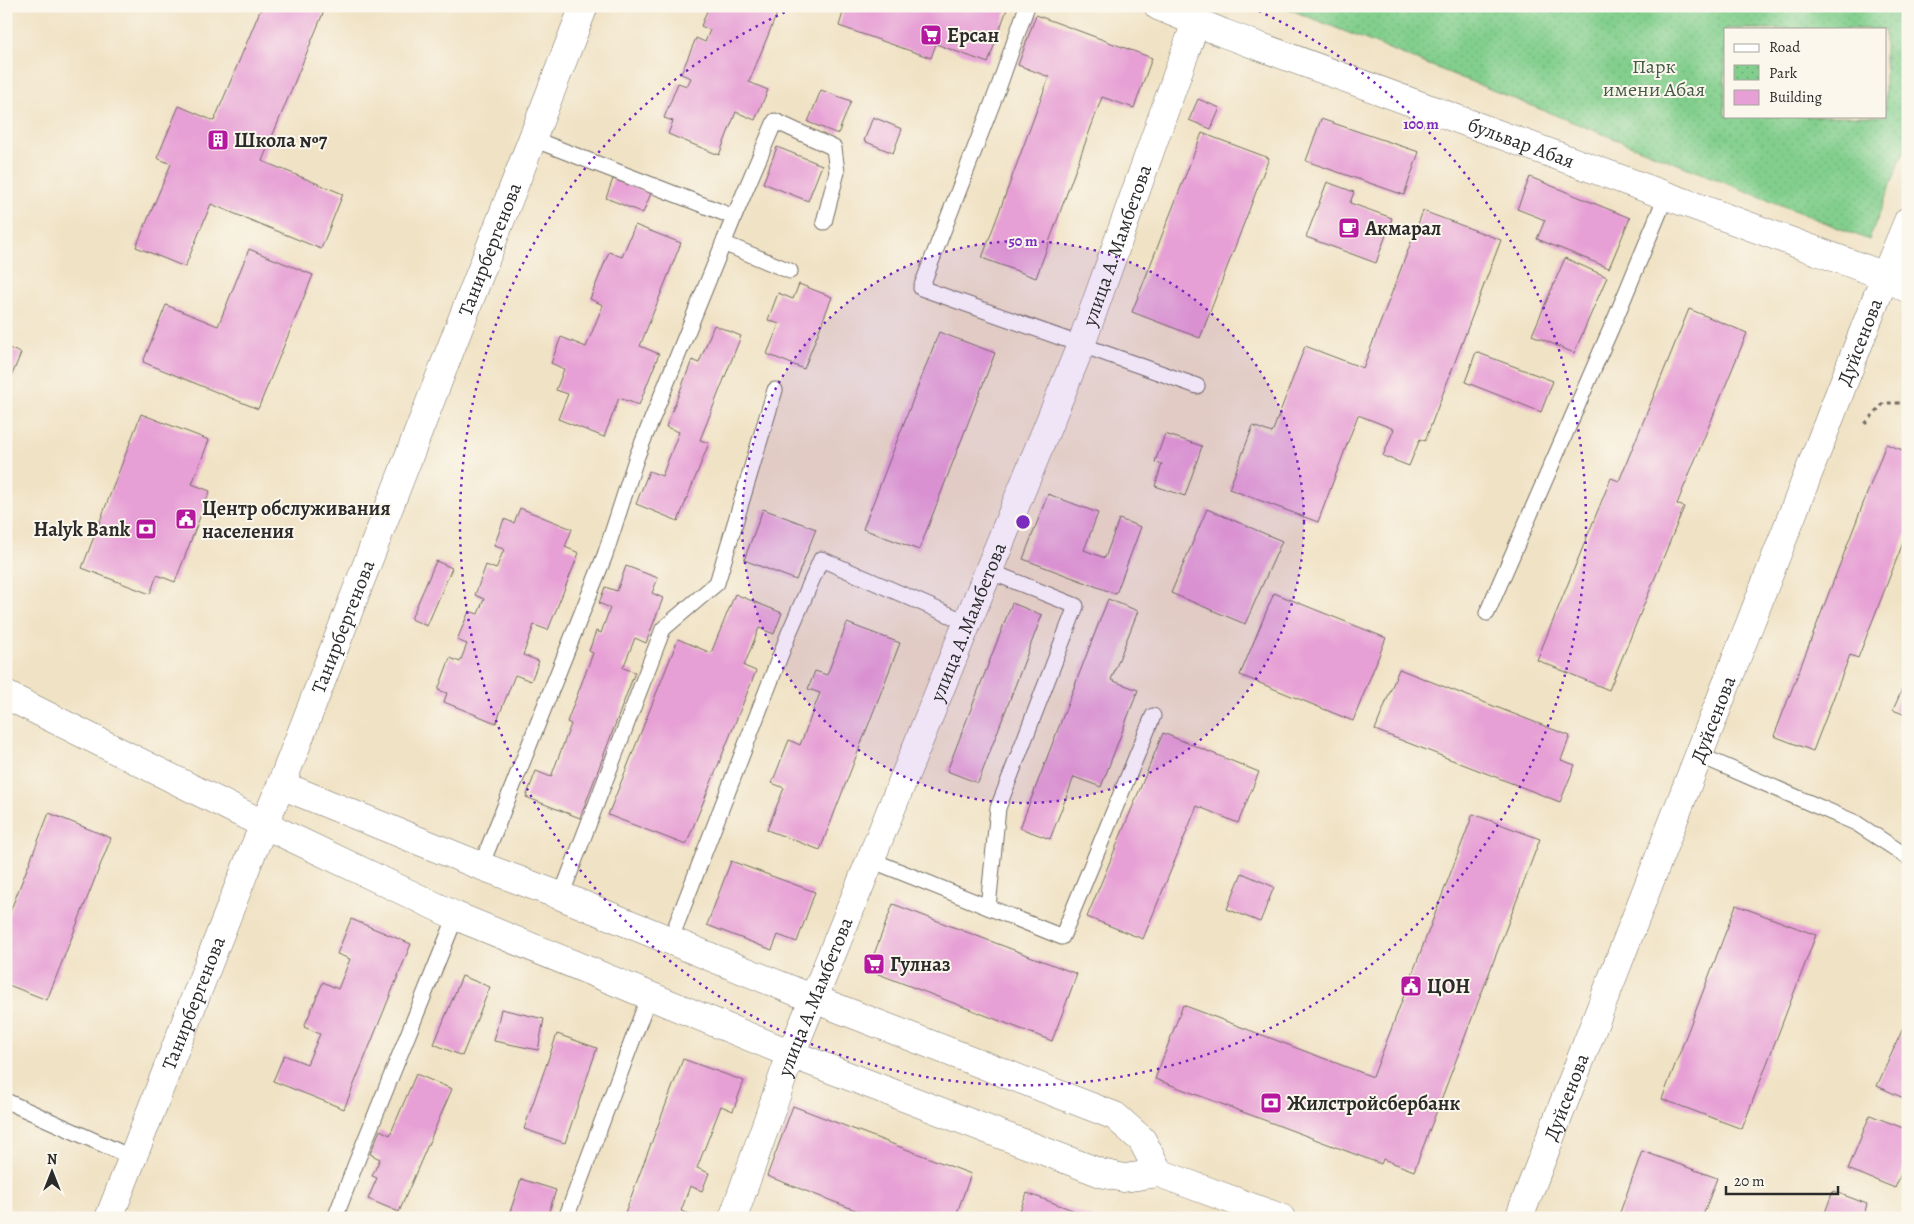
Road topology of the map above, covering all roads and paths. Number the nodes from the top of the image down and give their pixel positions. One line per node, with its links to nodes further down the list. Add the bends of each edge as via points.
1 (584, 6): 5 (street, Танирбергенова)
2 (1026, 6): 14 (lane, via 999,86 921,288)
3 (1158, 6): 4 (street, бульвар Абая)
4 (1196, 22): 6 (street, бульвар Абая); 14 (street, улица А.Мамбетова)
5 (533, 139): 7 (lane); 23 (street, Танирбергенова)
6 (1666, 196): 12 (street, бульвар Абая); 18 (lane)
7 (734, 216): 9 (lane, via 775,121 834,148 837,172); 10 (lane)
8 (1908, 221): 12 (street, Дуйсенова)
9 (824, 222)
10 (724, 243): 11 (lane); 27 (lane, via 637,456 604,555)
11 (790, 271)
12 (1884, 276): 13 (street); 22 (street, Дуйсенова)
13 (1908, 289)
14 (1081, 345): 15 (lane); 17 (street, улица А.Мамбетова)
15 (1197, 386)
16 (775, 390): 28 (lane, via 717,582 663,629)
17 (989, 571): 19 (street, улица А.Мамбетова); 29 (lane, via 1076,606 998,808)
18 (1487, 613)
19 (968, 623): 26 (street, улица А.Мамбетова); 31 (lane, via 820,559)
20 (6, 695): 24 (street)
21 (1153, 716): 29 (lane, via 1062,937)
22 (1699, 755): 25 (lane, via 1856,823); 43 (street, Дуйсенова)
23 (280, 785): 24 (street, Танирбергенова); 27 (street)
24 (265, 825): 30 (street); 36 (street, Танирбергенова)
25 (1908, 856)
26 (871, 860): 29 (lane); 33 (street, улица А.Мамбетова)
27 (481, 866): 28 (street)
28 (561, 896): 31 (street)
29 (988, 907)
30 (456, 916): 32 (street); 39 (lane)
31 (670, 941): 33 (street)
32 (649, 996): 34 (street); 40 (lane)
33 (814, 999): 34 (street, улица А.Мамбетова); 37 (street, via 1115,1116 1142,1140)
34 (791, 1054): 37 (street, via 1101,1172 1124,1178); 41 (street, улица А.Мамбетова)
35 (6, 1101): 36 (lane)
36 (133, 1158): 38 (street, Танирбергенова)
37 (1159, 1172): 42 (street)
38 (110, 1218)
39 (335, 1218)
40 (566, 1218)
41 (733, 1218)
42 (1281, 1218)
43 (1519, 1218)

